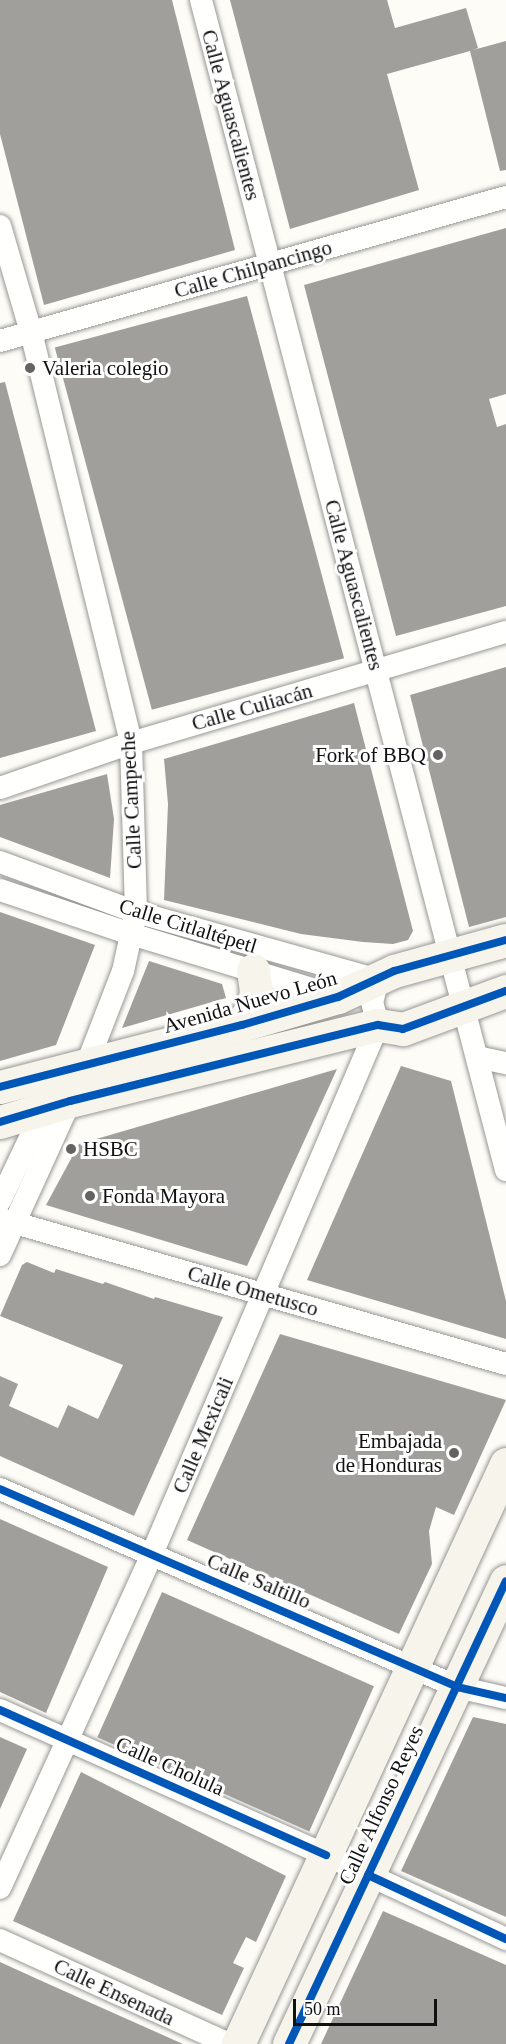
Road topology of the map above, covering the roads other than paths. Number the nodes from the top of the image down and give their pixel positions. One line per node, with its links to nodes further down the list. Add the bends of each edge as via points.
1 (201, 0): 4 (street, Calle Aguascalientes)
2 (506, 197): 4 (street, Calle Chilpancingo)
3 (0, 226): 5 (street, Calle Campeche)
4 (270, 264): 5 (street, Calle Chilpancingo); 8 (street, Calle Aguascalientes)
5 (31, 332): 6 (street, Calle Chilpancingo); 9 (street, Calle Campeche)
6 (0, 341)
7 (506, 632): 8 (street, Calle Culiacán)
8 (376, 671): 9 (street, Calle Culiacán); 16 (street, Calle Aguascalientes)
9 (131, 743): 10 (street, Calle Culiacán); 13 (street, Calle Campeche)
10 (0, 788)
11 (0, 862): 13 (street, Calle Citlaltépetl)
12 (0, 890): 14 (street, Calle Citlaltépetl)
13 (136, 912): 14 (street, Calle Campeche); 18 (street, Calle Citlaltépetl)
14 (131, 934): 17 (street, Calle Citlaltépetl); 26 (street, Calle Campeche, via 123,971)
15 (506, 940): 16 (main road, Avenida Nuevo León)
16 (450, 955): 18 (main road, Avenida Nuevo León, via 394,971); 21 (street, Calle Aguascalientes)
17 (253, 970): 20 (street, Calle Citlaltépetl); 22 (main road, via 254,1003)
18 (378, 980): 20 (main road, Avenida Nuevo León); 23 (street, via 372,1002)
19 (506, 991): 21 (main road, Avenida Nuevo León)
20 (338, 997): 22 (main road, Avenida Nuevo León); 23 (street, via 365,1008)
21 (464, 1008): 23 (main road, Avenida Nuevo León, via 403,1029); 24 (street, Calle Aguascalientes)
22 (243, 1025): 26 (main road, Avenida Nuevo León)
23 (378, 1025): 26 (main road, Avenida Nuevo León); 33 (street, Calle Mexicali)
24 (477, 1057): 25 (street); 29 (street, Calle Aguascalientes)
25 (506, 1063)
26 (66, 1086): 27 (main road, Avenida Nuevo León); 28 (main road, Avenida Nuevo León); 30 (street, Calle Campeche); 31 (street, Calle Campeche)
27 (0, 1087)
28 (0, 1122)
29 (506, 1170)
30 (0, 1201)
31 (7, 1221): 32 (street, Calle Campeche); 33 (street, Calle Ometusco)
32 (0, 1255)
33 (264, 1294): 34 (street, Calle Ometusco); 37 (street, Calle Mexicali)
34 (506, 1364)
35 (506, 1464): 39 (main road, Calle Alfonso Reyes)
36 (0, 1489): 37 (street, Calle Saltillo)
37 (152, 1554): 39 (street, Calle Saltillo); 43 (street, Calle Mexicali)
38 (506, 1581): 40 (main road, Calle Alfonso Reyes)
39 (413, 1668): 40 (street, Calle Saltillo); 44 (main road, Calle Alfonso Reyes)
40 (457, 1687): 41 (street, Calle Saltillo); 45 (main road, Calle Alfonso Reyes)
41 (506, 1698)
42 (0, 1710): 43 (street, Calle Cholula)
43 (67, 1740): 44 (street, Calle Cholula); 46 (street, Calle Mexicali)
44 (326, 1855): 45 (street, Calle Cholula); 50 (main road, Calle Alfonso Reyes)
45 (368, 1875): 47 (street, Calle Cholula); 51 (main road, Calle Alfonso Reyes)
46 (0, 1888)
47 (506, 1939)
48 (0, 1940): 49 (street, Calle Ensenada)
49 (229, 2044)
50 (238, 2044)
51 (289, 2044)

